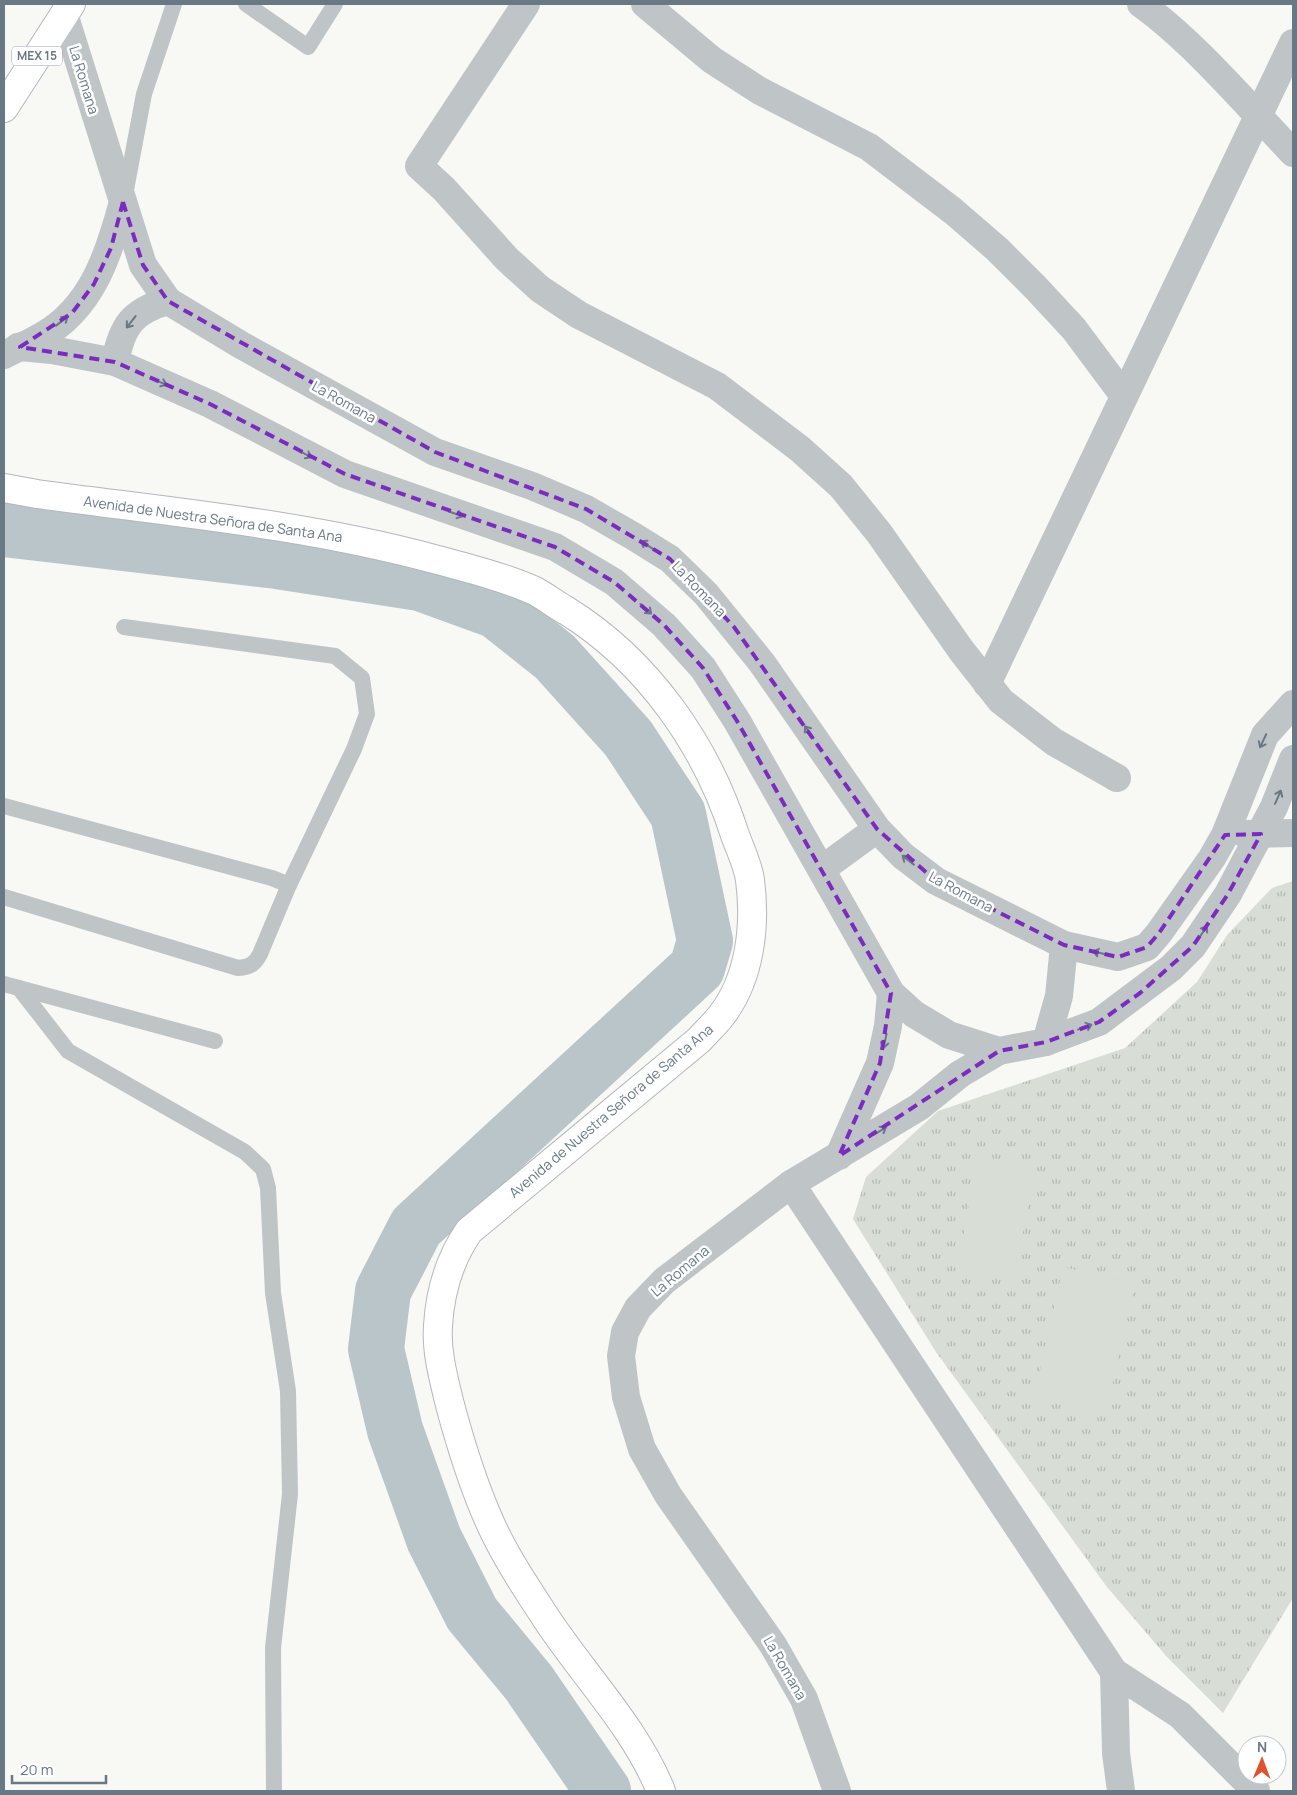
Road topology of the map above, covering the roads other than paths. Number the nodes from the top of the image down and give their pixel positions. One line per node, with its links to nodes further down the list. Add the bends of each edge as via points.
1 (174, 4): 12 (lane, via 144,94)
2 (246, 4): 3 (lane, via 308,46)
3 (335, 4)
4 (526, 4): 19 (street, via 419,166 540,289 579,315 717,386 800,449 842,486)
5 (645, 4): 16 (street, via 712,60 760,90 869,147 953,211 997,249 1074,329)
6 (1141, 4): 10 (street, via 1157,15)
7 (68, 9): 9 (main road, MEX 15); 12 (street, La Romana)
8 (1293, 42): 10 (street)
9 (4, 108)
10 (1258, 117): 11 (street); 16 (street)
11 (1293, 153)
12 (124, 202): 13 (street, La Romana, via 143,265); 14 (street, La Romana, one-way to 12, via 47,332 72,313 94,284 110,248)
13 (168, 301): 15 (street, one-way to 15, via 148,306 131,320 119,341); 24 (street, La Romana, one-way to 13, via 762,663 706,594 670,559 586,510 532,486 435,452)
14 (9, 349): 15 (street, La Romana, via 52,350)
15 (115, 362): 28 (street, La Romana, one-way to 28, via 210,404 345,474 555,547 614,582 664,625 703,668 737,720)
16 (1124, 396): 19 (street)
17 (4, 488): 41 (main road, Avenida de Nuestra Señora de Santa Ana, via 306,529 385,546 536,592 593,627 638,667 675,714 703,760 729,816 750,879 749,956 738,989 722,1016 699,1040 469,1231 447,1272 438,1328 441,1362 460,1440 492,1526 545,1616 641,1752)
18 (124, 627): 29 (lane, via 335,656 362,678 367,714 358,741)
19 (987, 684): 22 (street, via 1001,701 1054,742)
20 (1293, 704): 27 (street, one-way to 27, via 1265,735)
21 (1293, 758): 26 (street, La Romana, one-way to 21)
22 (1117, 778)
23 (4, 806): 29 (lane)
24 (877, 829): 28 (street); 31 (street, La Romana, one-way to 24, via 936,881 902,856)
25 (1293, 833): 26 (street)
26 (1260, 834): 27 (street); 35 (street, La Romana, one-way to 26, via 1099,1022 1171,968 1194,946 1228,894)
27 (1224, 835): 31 (street, La Romana, one-way to 31, via 1212,858 1147,947 1118,957)
28 (822, 869): 33 (street, La Romana)
29 (289, 885): 30 (lane, via 256,962 238,968)
30 (4, 897)
31 (1064, 945): 35 (street, via 1059,996)
32 (11, 986): 34 (lane); 40 (lane, via 68,1051 245,1152 262,1169 268,1188 272,1293 288,1391 290,1484 273,1648)
33 (891, 992): 36 (street, La Romana, via 914,1014 949,1035); 37 (street, one-way to 37, via 880,1063)
34 (215, 1040)
35 (1046, 1042): 36 (street, La Romana)
36 (999, 1051): 37 (street, La Romana, one-way to 36, via 919,1107 960,1074)
37 (838, 1156): 38 (street, La Romana)
38 (791, 1184): 39 (street); 42 (street, La Romana, via 664,1280 638,1308 625,1332 621,1356 626,1397 642,1449 668,1495 745,1602 782,1660 804,1699)
39 (1114, 1672): 43 (street, via 1116,1753); 44 (street, via 1180,1715)
40 (274, 1791)
41 (661, 1791)
42 (837, 1791)
43 (1121, 1791)
44 (1256, 1791)

